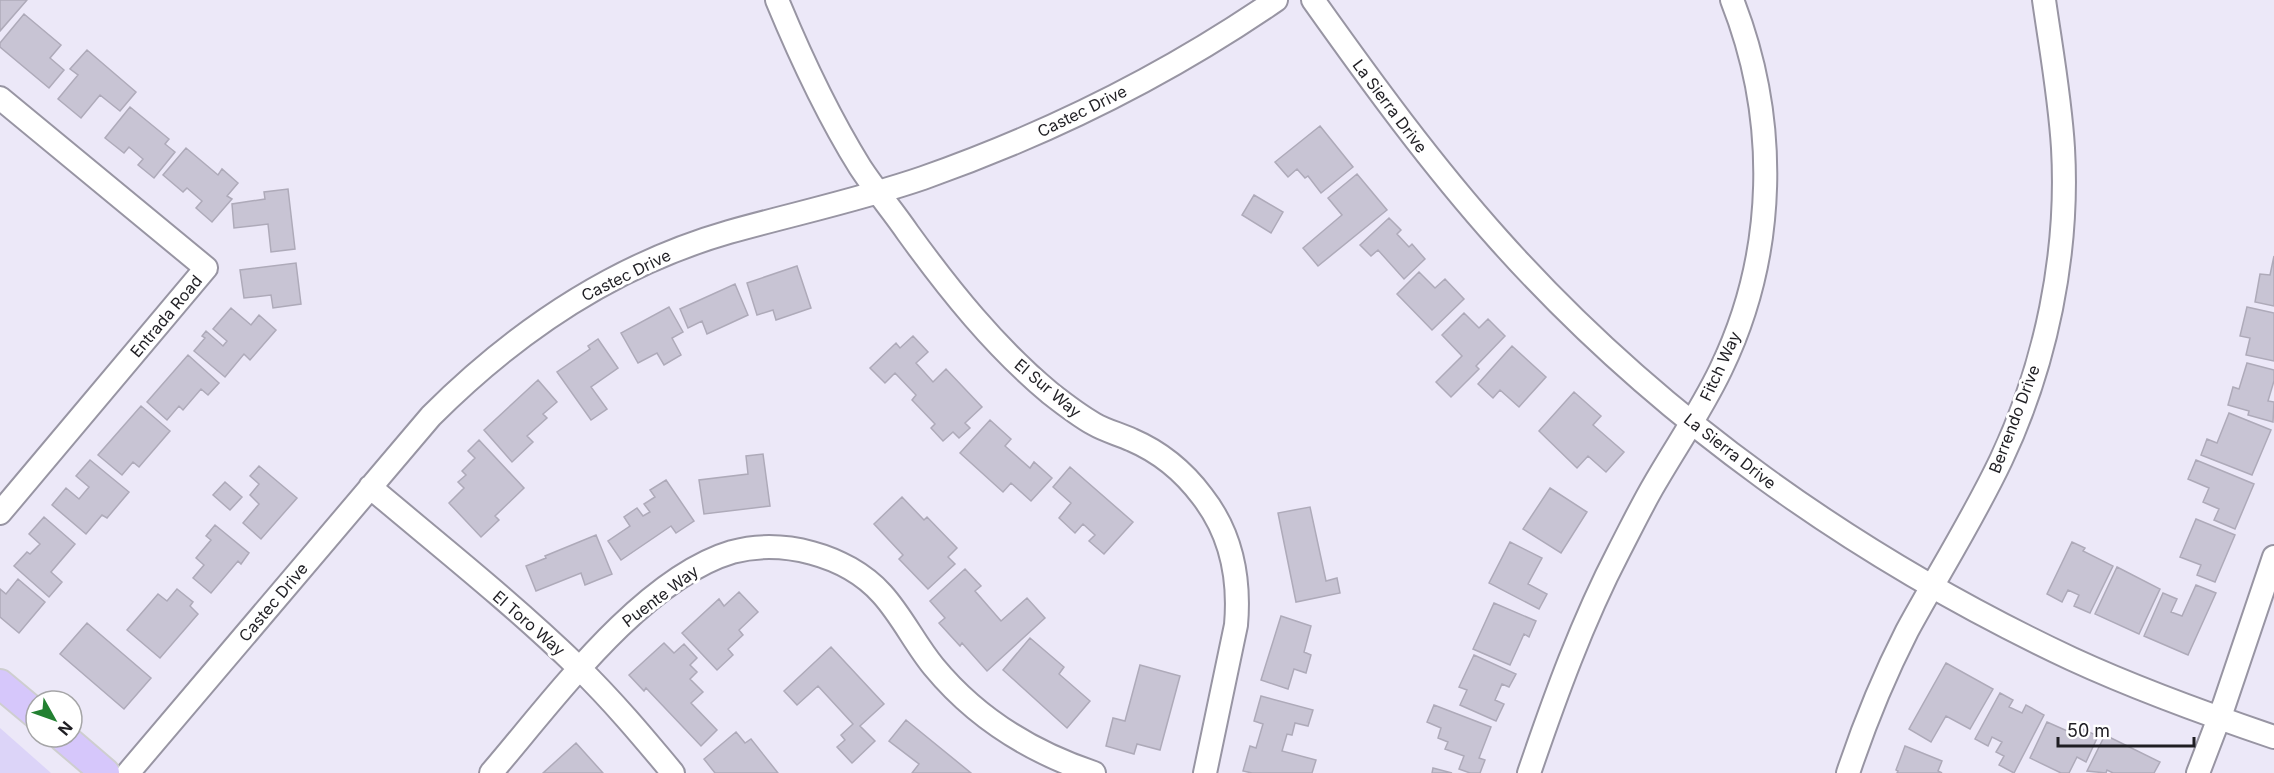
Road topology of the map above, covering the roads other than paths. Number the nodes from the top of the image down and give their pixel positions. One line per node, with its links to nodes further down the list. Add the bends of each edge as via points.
1 (777, 0): 7 (street, El Sur Way, via 830,115)
2 (1276, 0): 7 (street, Castec Drive, via 1176,64 1098,105 1039,133)
3 (1313, 0): 8 (street, La Sierra Drive, via 1440,172 1501,242 1603,345)
4 (1732, 0): 8 (street, Fitch Way, via 1751,57 1763,123 1766,183 1762,231 1740,323)
5 (2044, 0): 12 (street, Berrendo Drive, via 2063,150 2061,241 2047,330 2027,396 2001,459)
6 (0, 98): 10 (street, Entrada Road, via 206,268)
7 (879, 192): 9 (street, Castec Drive, via 728,232 598,287 529,331 464,383); 24 (street, El Sur Way, via 936,273 1008,354 1072,410 1159,455 1183,474 1210,508 1225,535 1233,564 1237,610)
8 (1692, 422): 12 (street, La Sierra Drive, via 1830,524); 25 (street, Fitch Way, via 1617,554 1564,674)
9 (370, 487): 13 (street, El Toro Way, via 535,626); 20 (street, Castec Drive)
10 (0, 513)
11 (2274, 556): 16 (street)
12 (1932, 587): 16 (street, La Sierra Drive, via 2074,660); 26 (street, Berrendo Drive, via 1875,699)
13 (580, 669): 21 (street, Puente Way); 22 (street, El Toro Way); 23 (street, Puente Way, via 623,623 696,567 733,552 759,548 800,550 842,564 872,584 933,666 979,713 1035,749)
14 (0, 684): 15 (main road)
15 (24, 704)
16 (2218, 718): 17 (street, La Sierra Drive); 27 (street)
17 (2274, 737)
18 (77, 749): 19 (main road)
19 (105, 773)
20 (128, 773)
21 (491, 773)
22 (673, 773)
23 (1094, 773)
24 (1205, 773)
25 (1529, 773)
26 (1848, 773)
27 (2198, 773)

